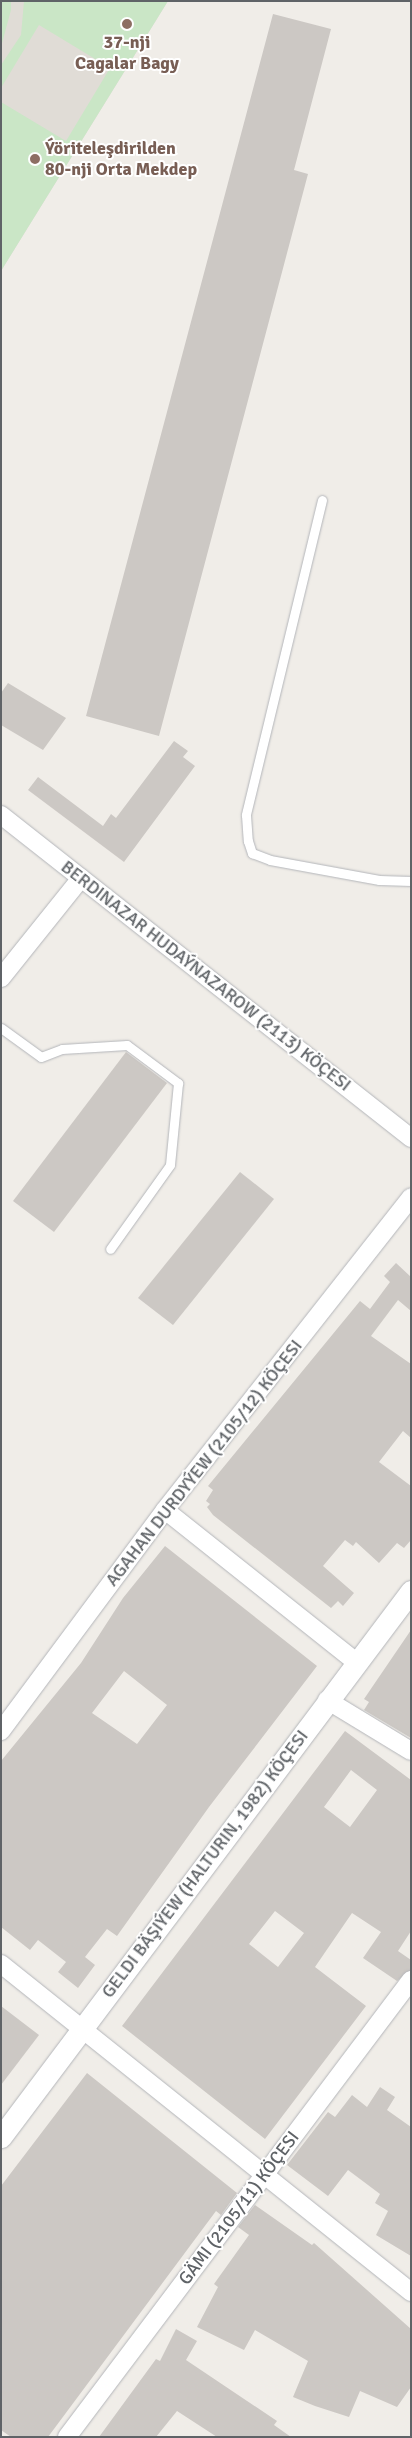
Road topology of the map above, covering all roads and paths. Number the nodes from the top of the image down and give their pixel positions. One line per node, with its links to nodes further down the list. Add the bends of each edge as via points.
1 (322, 500): 4 (lane, via 246,815 248,841 252,853 270,860 380,880)
2 (1, 815): 3 (street, BERDINAZAR HUDAÝNAZAROW (2113) KÖÇESI)
3 (81, 878): 5 (street); 7 (street, BERDINAZAR HUDAÝNAZAROW (2113) KÖÇESI)
4 (411, 881)
5 (1, 978)
6 (1, 1028): 9 (lane, via 41,1057 62,1049 127,1044 178,1082 170,1165)
7 (411, 1138)
8 (411, 1197): 10 (street, AGAHAN DURDYÝEW (2105/12) KÖÇESI)
9 (110, 1250)
10 (165, 1510): 12 (street); 14 (street, AGAHAN DURDYÝEW (2105/12) KÖÇESI)
11 (411, 1591): 12 (street, GELDI BÄŞIÝEW (HALTURIN, 1982) KÖÇESI)
12 (356, 1662): 13 (street, GELDI BÄŞIÝEW (HALTURIN, 1982) KÖÇESI)
13 (327, 1700): 15 (street); 18 (street, GELDI BÄŞIÝEW (HALTURIN, 1982) KÖÇESI)
14 (1, 1731)
15 (411, 1751)
16 (1, 1964): 18 (street)
17 (411, 1980): 20 (street, GÄMI (2105/11) KÖÇESI)
18 (83, 2028): 19 (street, GELDI BÄŞIÝEW (HALTURIN, 1982) KÖÇESI); 20 (street)
19 (1, 2137)
20 (262, 2177): 21 (street); 22 (street, GÄMI (2105/11) KÖÇESI)
21 (411, 2292)
22 (67, 2437)

